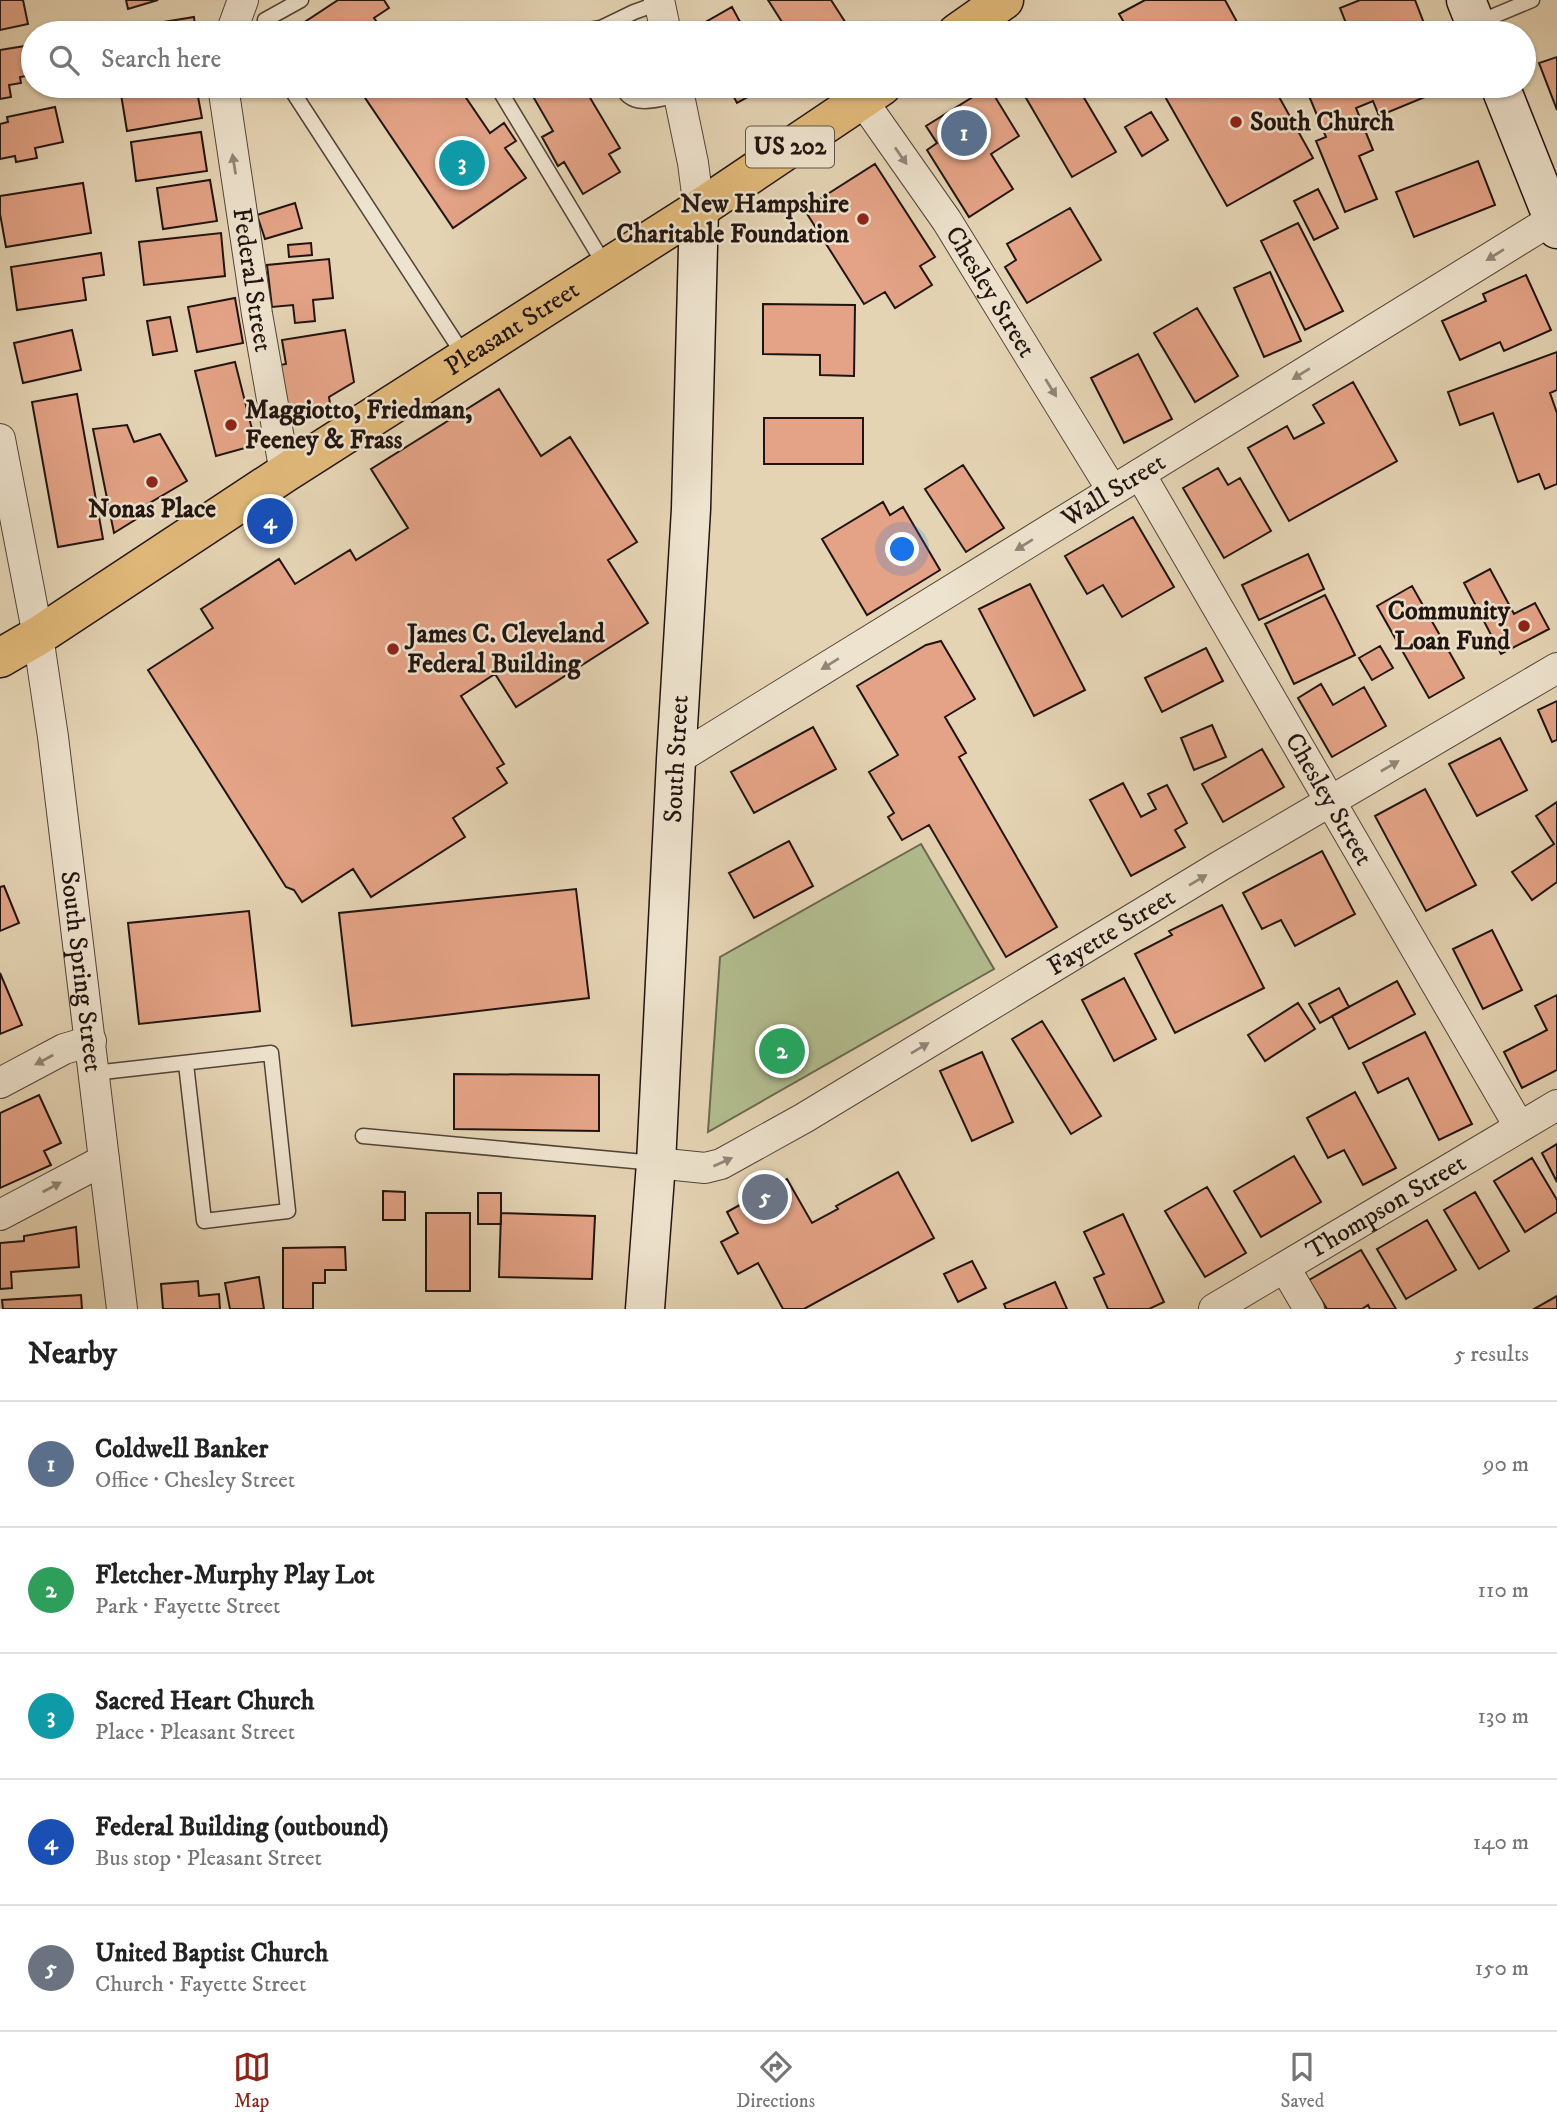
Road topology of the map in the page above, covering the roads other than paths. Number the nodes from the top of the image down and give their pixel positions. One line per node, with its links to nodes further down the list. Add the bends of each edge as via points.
1 (243, 0): 7 (street)
2 (301, 0): 8 (lane)
3 (1004, 0): 11 (main road)
4 (1532, 0): 6 (lane)
5 (659, 2): 9 (lane); 10 (street)
6 (1474, 19)
7 (235, 21)
8 (265, 21)
9 (619, 21)
10 (663, 21)
11 (974, 21)
12 (225, 98): 26 (street, Federal Street, one-way to 12)
13 (297, 98): 24 (lane)
14 (504, 98): 23 (lane)
15 (630, 98): 16 (lane)
16 (660, 98)
17 (680, 98): 21 (street)
18 (865, 98): 21 (main road, Pleasant Street / US 202)
19 (875, 98): 28 (street, Chesley Street, one-way to 28)
20 (1505, 98): 22 (main road)
21 (699, 209): 23 (main road, Pleasant Street / US 202); 32 (main road, South Street, via 691,509)
22 (1555, 224): 27 (street, Wall Street, one-way to 27)
23 (606, 268): 24 (main road, Pleasant Street / US 202)
24 (466, 358): 26 (main road, Pleasant Street / US 202)
25 (0, 439): 29 (street, South Spring Street)
26 (285, 473): 29 (main road, Pleasant Street / US 202)
27 (1140, 474): 28 (street, Wall Street); 33 (street, Chesley Street)
28 (1112, 490): 32 (street, Wall Street, one-way to 32)
29 (38, 636): 30 (main road, Pleasant Street / US 202); 34 (street, South Spring Street)
30 (0, 658)
31 (1557, 668): 33 (street, Fayette Street, one-way to 31)
32 (676, 760): 42 (main road, South Street)
33 (1331, 800): 39 (street, Chesley Street); 42 (street, Fayette Street, one-way to 33, via 705,1168 721,1164)
34 (91, 1041): 36 (street, South Spring Street); 37 (street, one-way to 37, via 64,1049)
35 (186, 1064): 35 (lane, via 271,1053 288,1211 204,1221); 36 (lane)
36 (94, 1073): 41 (street, South Spring Street)
37 (0, 1083)
38 (1557, 1105): 39 (street, Thompson Street)
39 (1520, 1125): 44 (street, Thompson Street)
40 (363, 1136): 42 (lane)
41 (104, 1160): 43 (street, one-way to 41); 45 (street, South Spring Street)
42 (656, 1163): 46 (main road, South Street)
43 (0, 1215)
44 (1284, 1268): 47 (street, Thompson Street); 48 (street)
45 (122, 1309)
46 (645, 1309)
47 (1214, 1309)
48 (1309, 1309)

